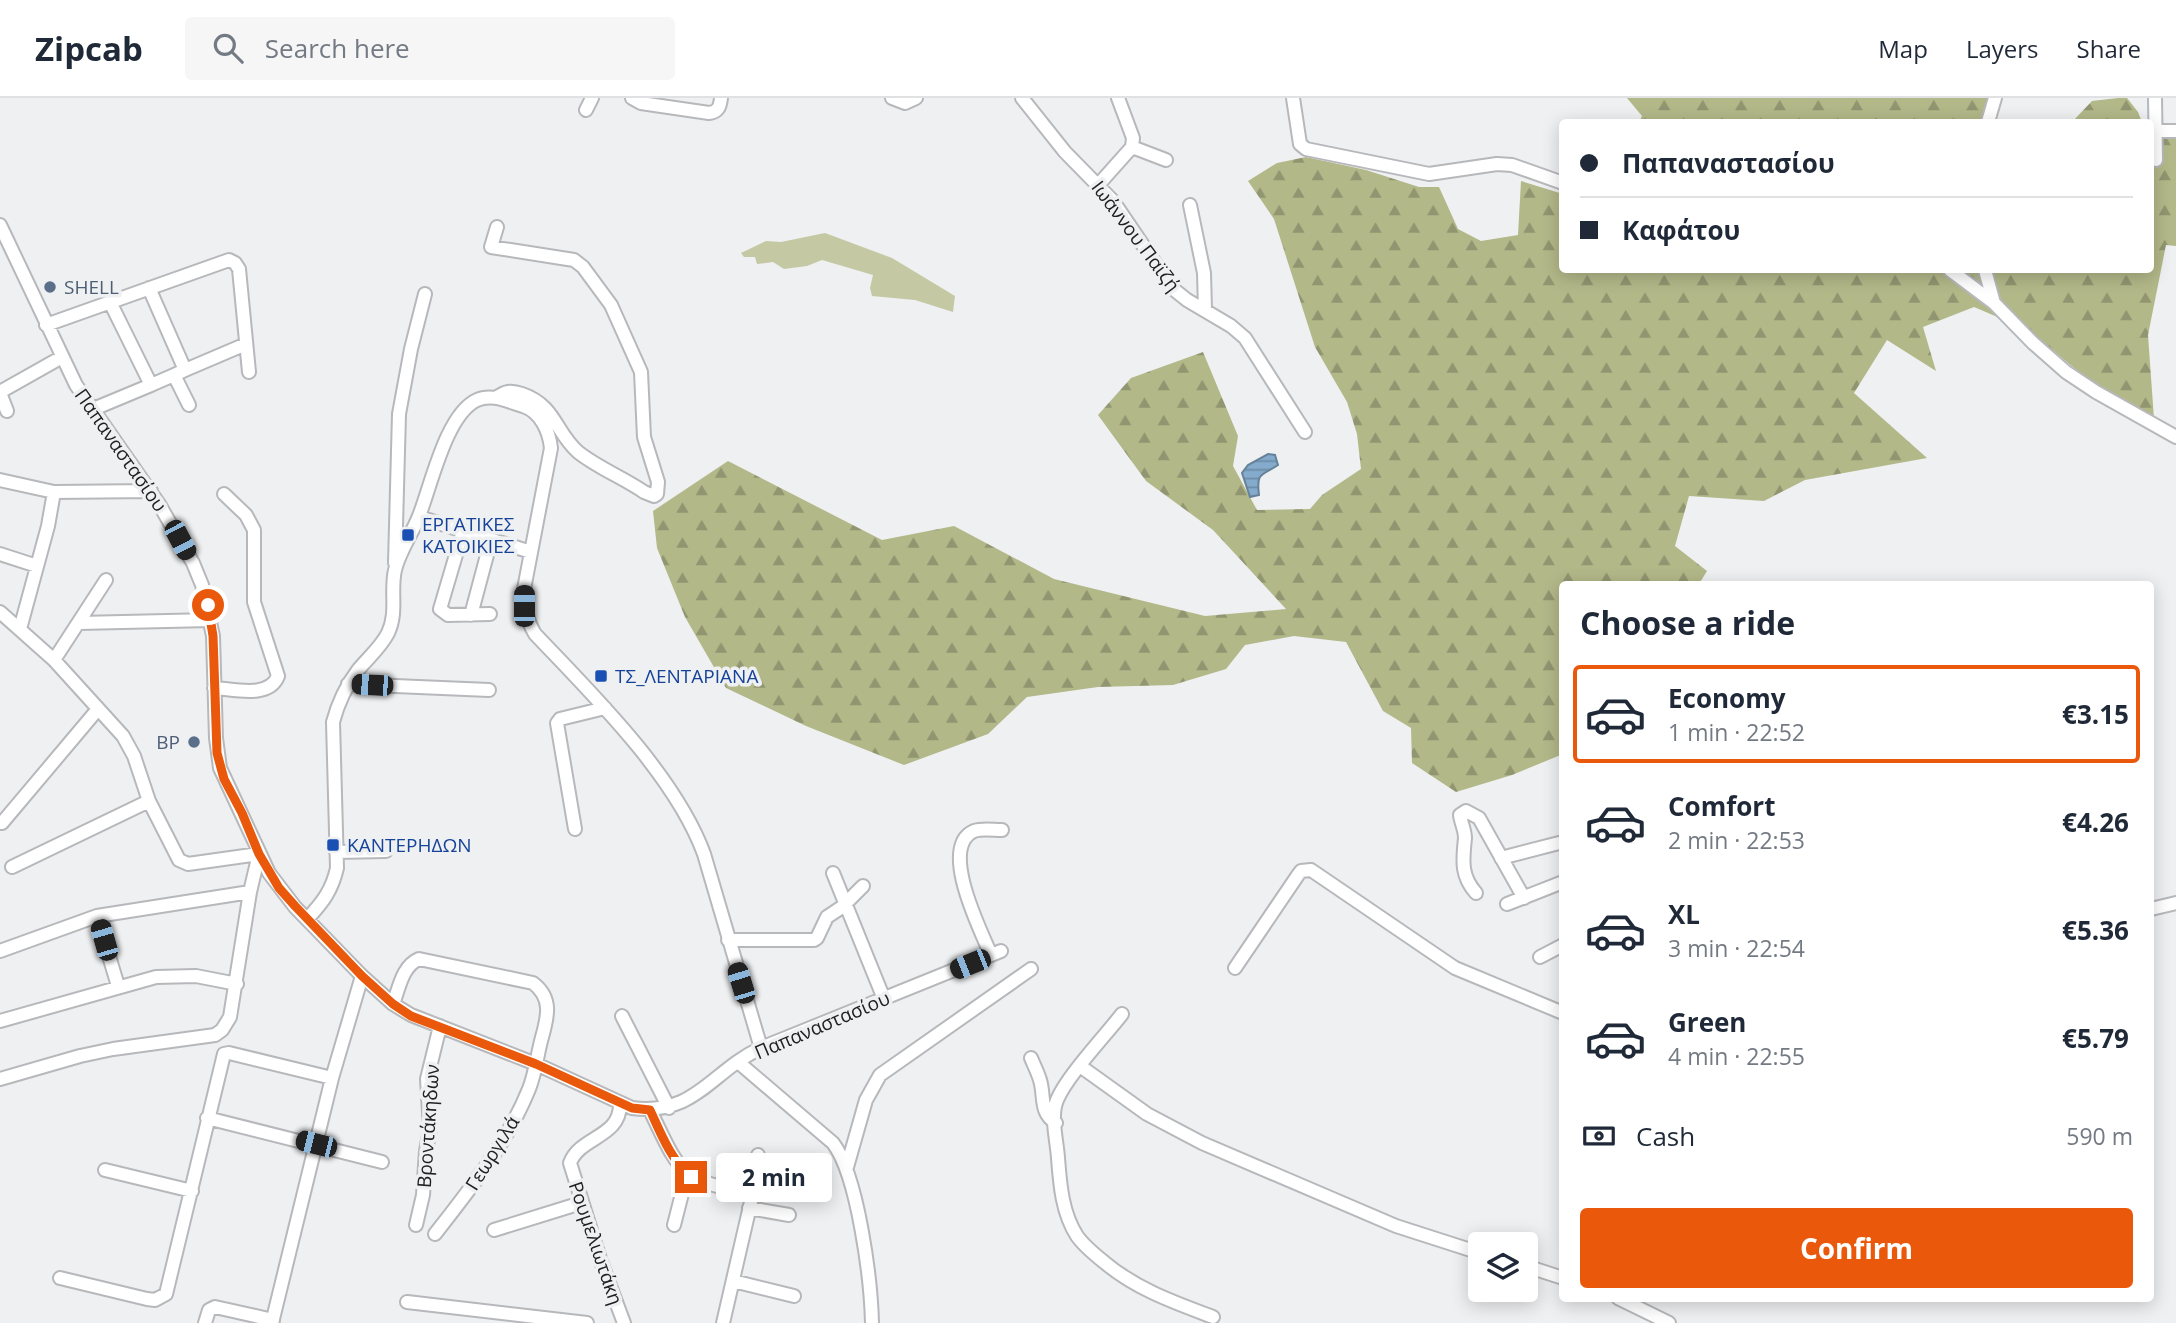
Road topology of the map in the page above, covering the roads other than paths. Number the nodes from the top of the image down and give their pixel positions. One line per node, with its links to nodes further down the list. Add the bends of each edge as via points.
1 (632, 98): 2 (street, via 709,113 720,106)
2 (721, 98)
3 (892, 98): 4 (street, via 905,103)
4 (916, 98)
5 (1022, 98): 17 (street, Ιωάννου Παϊζή, via 1065,152)
6 (1118, 98): 13 (street)
7 (1293, 98): 16 (street, via 1300,144 1306,149 1429,174 1512,165)
8 (1995, 98): 10 (street)
9 (2155, 98): 11 (street)
10 (1989, 119)
11 (2155, 131): 12 (street); 15 (street)
12 (2176, 131)
13 (1132, 147): 14 (street); 17 (street)
14 (1166, 160)
15 (2156, 160)
16 (1559, 182)
17 (1098, 184): 27 (street, Ιωάννου Παϊζή, via 1165,280)
18 (1190, 205): 27 (street, via 1203,264)
19 (0, 225): 28 (street, Παπαναστασίου)
20 (497, 227): 35 (street, via 491,247 573,260 607,298 641,372 644,438 658,482 657,494 645,492 578,451 540,403 511,391)
21 (1954, 273): 26 (street)
22 (1986, 273): 26 (street)
23 (149, 288): 25 (street); 29 (street, via 222,262 235,263); 31 (street)
24 (425, 294): 51 (street, via 399,414)
25 (110, 302): 28 (street); 33 (street)
26 (1994, 303): 40 (street, via 2066,372)
27 (1205, 310): 39 (street, Ιωάννου Παϊζή, via 1250,344)
28 (46, 325): 30 (street, Παπαναστασίου)
29 (246, 344): 31 (street); 32 (street)
30 (62, 357): 34 (street); 37 (street, Παπαναστασίου)
31 (179, 372): 33 (street); 36 (street)
32 (249, 372)
33 (151, 385): 37 (street)
34 (0, 392): 38 (street)
35 (496, 398): 45 (street, via 476,400 456,420); 48 (street, via 528,408 539,416 550,436)
36 (189, 405)
37 (91, 410): 42 (street, Παπαναστασίου)
38 (8, 411)
39 (1305, 432)
40 (2176, 437)
41 (0, 480): 43 (street)
42 (151, 491): 43 (street); 56 (street, Παπαναστασίου, via 193,563)
43 (54, 492): 50 (street)
44 (224, 494): 61 (street, via 254,530 254,602 278,676 263,690)
45 (419, 517): 46 (street); 51 (street)
46 (463, 531): 47 (street); 55 (street, via 440,609 448,615)
47 (491, 540): 48 (street); 55 (street)
48 (531, 552): 63 (street, via 524,589 529,624)
49 (0, 554): 50 (street)
50 (37, 566): 58 (street)
51 (395, 570): 60 (street, via 394,614 388,632)
52 (106, 580): 57 (street)
53 (0, 611): 58 (street)
54 (490, 614): 55 (street)
55 (471, 615)
56 (211, 620): 57 (street); 61 (street, Παπαναστασίου)
57 (79, 623): 59 (street)
58 (20, 629): 59 (street)
59 (54, 660): 64 (street)
60 (348, 684): 62 (street); 71 (street, via 333,722)
61 (214, 688): 72 (street, Παπαναστασίου, via 220,768)
62 (489, 690)
63 (605, 708): 67 (street, via 557,723); 87 (street, via 691,823)
64 (98, 709): 65 (street, via 129,744); 66 (street)
65 (149, 802): 72 (street, via 183,863); 74 (street)
66 (2, 823)
67 (575, 828)
68 (1002, 830): 96 (street, Παπαναστασίου, via 969,834 959,857 971,905 996,953)
69 (1559, 843): 73 (street)
70 (386, 851): 71 (street)
71 (336, 852): 86 (street, via 334,885)
72 (259, 854): 78 (street); 86 (street, Παπαναστασίου, via 279,888)
73 (1502, 858): 79 (street, via 1479,818 1462,813 1462,863); 80 (street)
74 (12, 867)
75 (833, 873): 82 (street)
76 (1559, 884): 80 (street)
77 (863, 886): 82 (street)
78 (250, 892): 85 (street); 94 (street)
79 (1476, 893)
80 (1524, 898): 83 (street)
81 (2176, 903): 84 (street)
82 (845, 904): 87 (street, via 827,917 814,940); 96 (street)
83 (1507, 904)
84 (2154, 908)
85 (97, 916): 89 (street); 95 (street)
86 (308, 918): 93 (street, Παπαναστασίου)
87 (728, 940): 103 (street)
88 (1559, 947): 90 (street)
89 (0, 951)
90 (1540, 957)
91 (1235, 968): 98 (street, via 1301,871 1311,870 1455,968)
92 (1031, 969): 118 (street, via 880,1075 866,1100)
93 (362, 976): 97 (street, Παπαναστασίου); 108 (street)
94 (237, 984): 95 (street, via 183,976); 109 (street, via 230,1017 215,1035 113,1049)
95 (118, 986): 101 (street)
96 (884, 999): 103 (street, Παπαναστασίου)
97 (393, 1004): 102 (street, Παπαναστασίου); 106 (street, Γεωργιλά, via 406,969 419,959 533,983 548,1006)
98 (1559, 1011)
99 (1122, 1014): 107 (street)
100 (622, 1016): 111 (street)
101 (0, 1021)
102 (440, 1026): 106 (street, Παπαναστασίου); 126 (street, Βροντάκηδων, via 427,1079 430,1129)
103 (761, 1048): 105 (street, Παπαναστασίου)
104 (1031, 1058): 114 (street, via 1045,1111)
105 (738, 1062): 111 (street, Παπαναστασίου, via 713,1083); 118 (street, via 832,1143)
106 (536, 1064): 110 (street, Παπαναστασίου); 129 (street, Γεωργιλά, via 503,1142)
107 (1080, 1066): 114 (street, via 1056,1102); 130 (street, via 1147,1114 1214,1149 1396,1226)
108 (332, 1078): 113 (street, via 224,1054); 115 (street)
109 (0, 1079)
110 (620, 1103): 112 (street, Παπαναστασίου); 123 (street, Ρουμελιωτάκη, via 619,1119 573,1154 570,1169)
111 (669, 1108): 112 (street, Παπαναστασίου)
112 (650, 1110): 120 (street, via 669,1150)
113 (207, 1118): 115 (street); 121 (street)
114 (1056, 1123): 138 (street, via 1061,1189 1077,1236 1135,1286)
115 (316, 1144): 117 (street); 139 (street)
116 (758, 1156): 122 (street)
117 (382, 1162)
118 (847, 1167): 144 (street, via 863,1237)
119 (105, 1170): 121 (street)
120 (687, 1174): 122 (street, via 712,1186); 127 (street)
121 (192, 1191): 133 (street, via 170,1286 161,1298 147,1299)
122 (752, 1193): 124 (street)
123 (581, 1203): 128 (street); 142 (street, Ρουμελιωτάκη)
124 (749, 1208): 125 (street); 134 (street)
125 (789, 1215)
126 (416, 1225)
127 (674, 1225)
128 (494, 1230)
129 (435, 1234)
130 (1468, 1249)
131 (1538, 1270): 132 (street)
132 (1559, 1277)
133 (60, 1278)
134 (733, 1281): 135 (street); 143 (street)
135 (794, 1296)
136 (408, 1302): 141 (street)
137 (1626, 1302): 145 (street)
138 (1213, 1317)
139 (273, 1322): 140 (street, via 215,1307)
140 (205, 1323)
141 (587, 1323)
142 (624, 1323)
143 (723, 1323)
144 (872, 1323)
145 (1669, 1323)

